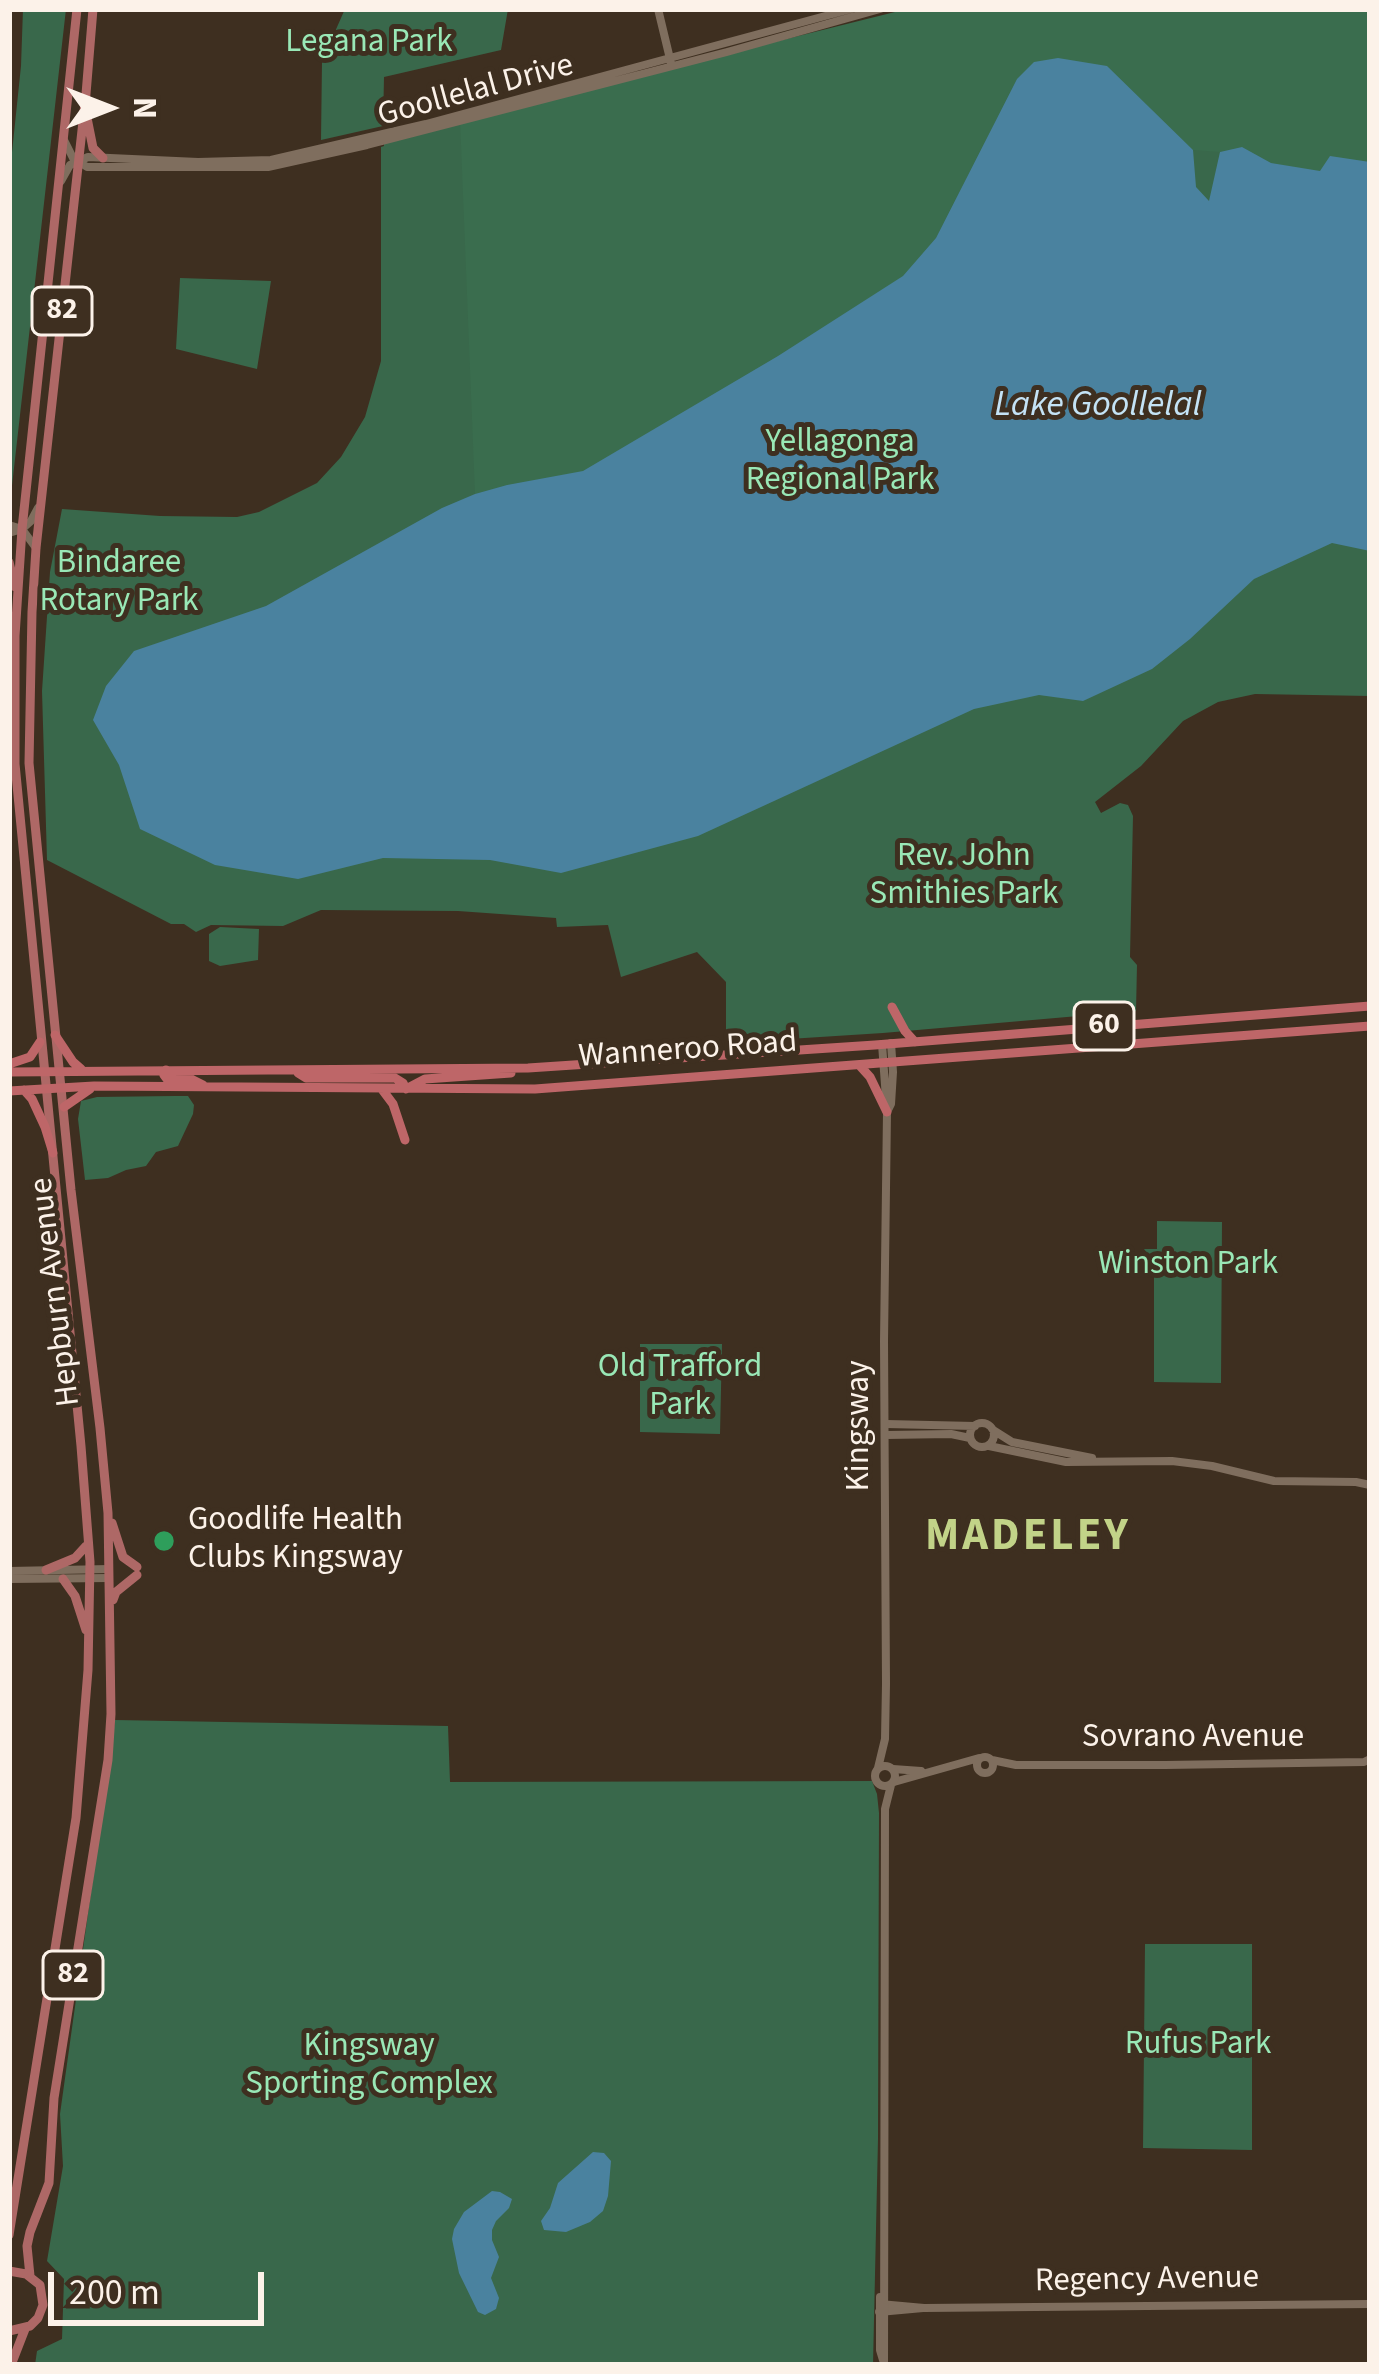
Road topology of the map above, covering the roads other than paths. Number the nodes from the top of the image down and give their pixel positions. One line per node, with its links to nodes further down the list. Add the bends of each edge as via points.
1 (77, 9): 8 (main road, Hepburn Avenue / 82)
2 (92, 9): 7 (main road, Hepburn Avenue / 82)
3 (660, 9): 6 (street)
4 (850, 9): 6 (street, Goollelal Drive)
5 (880, 9): 6 (street, Goollelal Drive)
6 (674, 60): 9 (street, Goollelal Drive, via 271,160); 10 (street, Goollelal Drive, via 268,167)
7 (86, 94): 9 (main road, via 89,138); 10 (main road, Hepburn Avenue / 82)
8 (64, 140): 10 (street); 11 (main road, Hepburn Avenue / 82)
9 (103, 158): 10 (street, Goollelal Drive)
10 (78, 162): 11 (street); 12 (main road, Hepburn Avenue / 82)
11 (59, 186): 13 (main road, Hepburn Avenue / 82)
12 (40, 503): 16 (street); 17 (main road, Hepburn Avenue / 82)
13 (24, 509): 14 (main road); 16 (main road, Hepburn Avenue / 82)
14 (9, 516)
15 (9, 529): 16 (street)
16 (22, 529): 17 (street); 19 (main road, Hepburn Avenue / 82)
17 (36, 548): 23 (main road, Hepburn Avenue / 82, via 29,764)
18 (9, 562): 19 (main road)
19 (17, 592): 24 (main road, Hepburn Avenue / 82, via 15,764)
20 (1370, 1006): 25 (highway, Wanneroo Road / 60)
21 (892, 1007): 25 (highway)
22 (1370, 1027): 28 (highway, Wanneroo Road / 60)
23 (56, 1035): 32 (main road, Hepburn Avenue / 82); 33 (highway)
24 (40, 1042): 30 (highway); 35 (main road, Hepburn Avenue / 82)
25 (915, 1042): 26 (highway, Wanneroo Road / 60)
26 (887, 1044): 27 (highway, Wanneroo Road / 60); 28 (street, Kingsway)
27 (768, 1052): 31 (highway, Wanneroo Road / 60); 37 (highway)
28 (888, 1063): 29 (highway, Wanneroo Road / 60); 47 (street, Kingsway)
29 (860, 1066): 37 (highway, Wanneroo Road / 60); 47 (highway)
30 (9, 1068): 35 (highway, Wanneroo Road / 60)
31 (528, 1068): 36 (highway, Wanneroo Road / 60); 43 (highway, via 425,1079)
32 (59, 1070): 33 (highway, Wanneroo Road / 60); 35 (highway, Wanneroo Road / 60); 41 (main road, Hepburn Avenue / 82)
33 (81, 1070): 34 (highway, Wanneroo Road / 60)
34 (166, 1070): 36 (highway, Wanneroo Road / 60); 39 (highway, via 167,1078)
35 (45, 1071): 40 (main road, Hepburn Avenue / 82)
36 (293, 1071): 43 (highway, via 306,1078 394,1078)
37 (780, 1072): 43 (highway, Wanneroo Road / 60)
38 (94, 1086): 39 (highway, Wanneroo Road / 60); 41 (highway, Wanneroo Road / 60); 46 (highway)
39 (206, 1087): 42 (highway, Wanneroo Road / 60)
40 (47, 1088): 41 (highway, Wanneroo Road / 60); 44 (highway, Wanneroo Road / 60); 49 (main road, Hepburn Avenue / 82)
41 (62, 1088): 46 (main road, Hepburn Avenue / 82)
42 (381, 1088): 43 (highway, Wanneroo Road / 60); 48 (highway)
43 (406, 1089)
44 (24, 1090): 45 (highway, Wanneroo Road / 60); 49 (highway)
45 (9, 1091)
46 (64, 1107): 57 (main road, Hepburn Avenue / 82)
47 (887, 1112): 51 (street, Kingsway)
48 (405, 1140)
49 (53, 1153): 58 (main road, Hepburn Avenue / 82)
50 (975, 1426): 51 (street); 52 (street); 53 (street)
51 (886, 1429): 53 (street); 66 (street, Kingsway)
52 (994, 1430): 54 (street); 55 (street, via 1026,1446)
53 (970, 1438): 54 (street)
54 (989, 1446): 55 (street, via 1066,1462)
55 (1100, 1460): 56 (street)
56 (1370, 1485)
57 (108, 1513): 60 (main road, Hepburn Avenue / 82); 64 (main road, via 123,1557 137,1571)
58 (88, 1541): 59 (main road, via 80,1556); 62 (main road, Hepburn Avenue / 82)
59 (46, 1570): 61 (street); 62 (street)
60 (111, 1573): 62 (street); 64 (main road, Hepburn Avenue / 82)
61 (9, 1575): 63 (street)
62 (90, 1575): 63 (street); 65 (main road, Hepburn Avenue / 82)
63 (64, 1580): 65 (main road)
64 (111, 1609): 80 (main road, Hepburn Avenue / 82, via 108,1760 54,2098 49,2182 27,2246)
65 (89, 1641): 78 (main road, Hepburn Avenue / 82, via 76,1817)
66 (885, 1739): 71 (street, Kingsway); 72 (street, Kingsway)
67 (979, 1759): 69 (street); 70 (street); 74 (street)
68 (1370, 1760): 69 (street, Sovrano Avenue)
69 (992, 1765): 74 (street)
70 (958, 1766): 73 (street); 74 (street)
71 (878, 1768): 72 (street); 75 (street, Kingsway)
72 (892, 1768): 73 (street); 76 (street, Kingsway)
73 (929, 1771): 76 (street)
74 (979, 1771)
75 (878, 1783): 76 (street); 77 (street, Kingsway)
76 (892, 1784): 77 (street, Kingsway)
77 (885, 1807): 82 (street, Kingsway)
78 (9, 2235)
79 (9, 2271): 80 (main road)
80 (30, 2276): 83 (main road, 82, via 43,2306)
81 (1370, 2304): 82 (street, Regency Avenue)
82 (882, 2308): 85 (street, Kingsway)
83 (25, 2329): 84 (main road); 86 (main road, 82)
84 (9, 2331)
85 (884, 2363)
86 (11, 2365)

